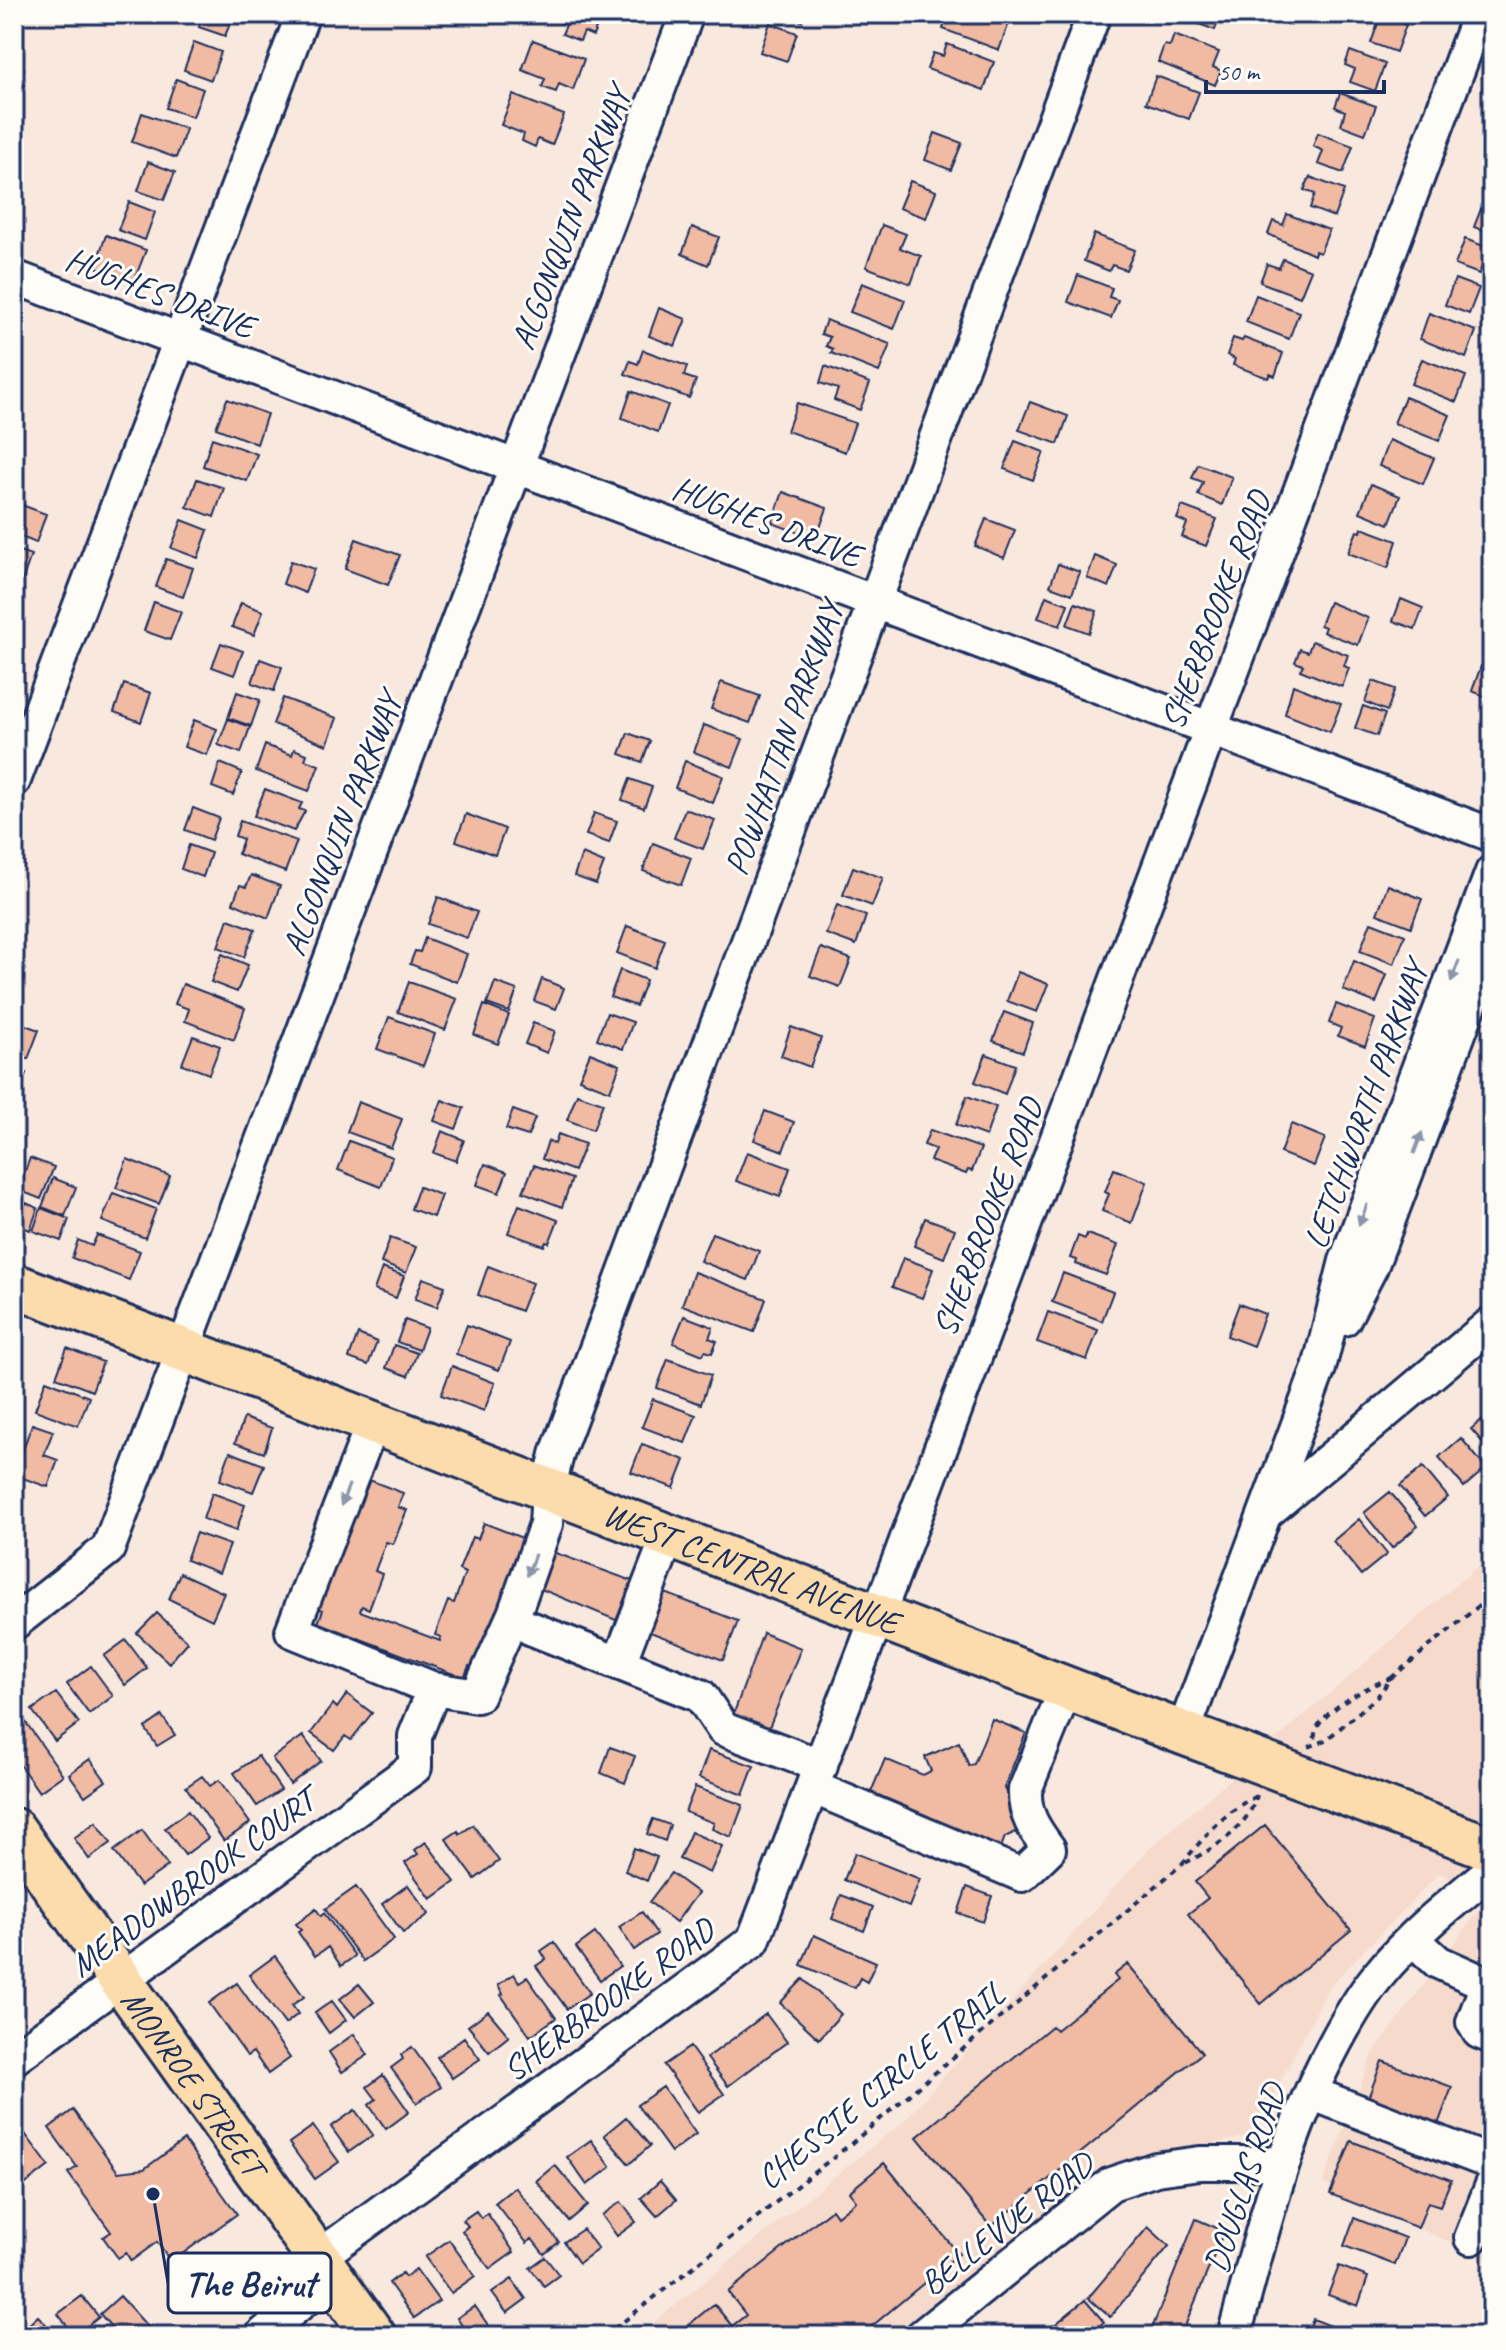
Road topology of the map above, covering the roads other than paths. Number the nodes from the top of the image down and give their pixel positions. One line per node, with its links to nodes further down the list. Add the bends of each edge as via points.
1 (303, 14): 6 (street)
2 (687, 14): 7 (street, ALGONQUIN PARKWAY)
3 (1094, 14): 8 (street, POWHATTAN PARKWAY)
4 (1479, 14): 9 (street, SHERBROOKE ROAD)
5 (14, 277): 6 (street, HUGHES DRIVE)
6 (179, 342): 7 (street, HUGHES DRIVE); 10 (street)
7 (517, 465): 8 (street, HUGHES DRIVE); 16 (street, ALGONQUIN PARKWAY)
8 (873, 603): 9 (street, HUGHES DRIVE); 19 (street, POWHATTAN PARKWAY, via 558,1451)
9 (1211, 730): 11 (street, HUGHES DRIVE); 22 (street, SHERBROOKE ROAD)
10 (14, 780)
11 (1492, 835)
12 (1492, 872): 17 (street, LETCHWORTH PARKWAY, one-way to 17, via 1346,1261)
13 (1492, 946): 17 (street, LETCHWORTH PARKWAY, one-way to 13, via 1371,1267)
14 (14, 1285): 16 (main road, WEST CENTRAL AVENUE)
15 (1492, 1323): 20 (street)
16 (184, 1349): 18 (main road, WEST CENTRAL AVENUE); 23 (street, ALGONQUIN PARKWAY, via 108,1549)
17 (1319, 1368): 20 (street, LETCHWORTH PARKWAY)
18 (373, 1422): 19 (main road, WEST CENTRAL AVENUE); 27 (street, one-way to 27, via 292,1631)
19 (548, 1490): 21 (main road, WEST CENTRAL AVENUE); 27 (street, POWHATTAN PARKWAY, one-way to 27, via 546,1524 477,1696)
20 (1265, 1514): 28 (street, LETCHWORTH PARKWAY)
21 (668, 1536): 22 (main road, WEST CENTRAL AVENUE); 25 (street)
22 (877, 1616): 26 (main road, WEST CENTRAL AVENUE); 29 (street, SHERBROOKE ROAD)
23 (15, 1619)
24 (530, 1628): 25 (street)
25 (619, 1663): 29 (street, via 701,1696 723,1729)
26 (1066, 1688): 28 (main road, WEST CENTRAL AVENUE); 29 (street, via 1025,1790 1027,1816 1049,1849 1022,1875)
27 (434, 1689): 34 (street, MEADOWBROOK COURT, via 415,1736 415,1767)
28 (1183, 1733): 31 (main road, WEST CENTRAL AVENUE, via 1270,1783)
29 (816, 1777): 43 (street, SHERBROOKE ROAD, via 753,1941)
30 (14, 1830): 34 (main road, MONROE STREET)
31 (1492, 1849)
32 (1492, 1870): 33 (street, DOUGLAS ROAD)
33 (1413, 1939): 35 (street, via 1438,1962); 38 (street, DOUGLAS ROAD, via 1361,1998)
34 (123, 1980): 37 (street, MEADOWBROOK COURT); 43 (main road, MONROE STREET)
35 (1490, 1982): 36 (street, via 1473,2022 1479,2032)
36 (1492, 2037)
37 (14, 2058)
38 (1311, 2093): 39 (street, DOUGLAS ROAD); 40 (street)
39 (1281, 2163): 46 (street, BELLEVUE ROAD, via 1200,2163 1156,2169 1111,2184); 47 (street, DOUGLAS ROAD)
40 (1492, 2163)
41 (1492, 2185): 42 (street)
42 (1471, 2238)
43 (325, 2268): 44 (street, SHERBROOKE ROAD); 45 (main road, MONROE STREET)
44 (261, 2336)
45 (374, 2336)
46 (922, 2336)
47 (1234, 2336)

